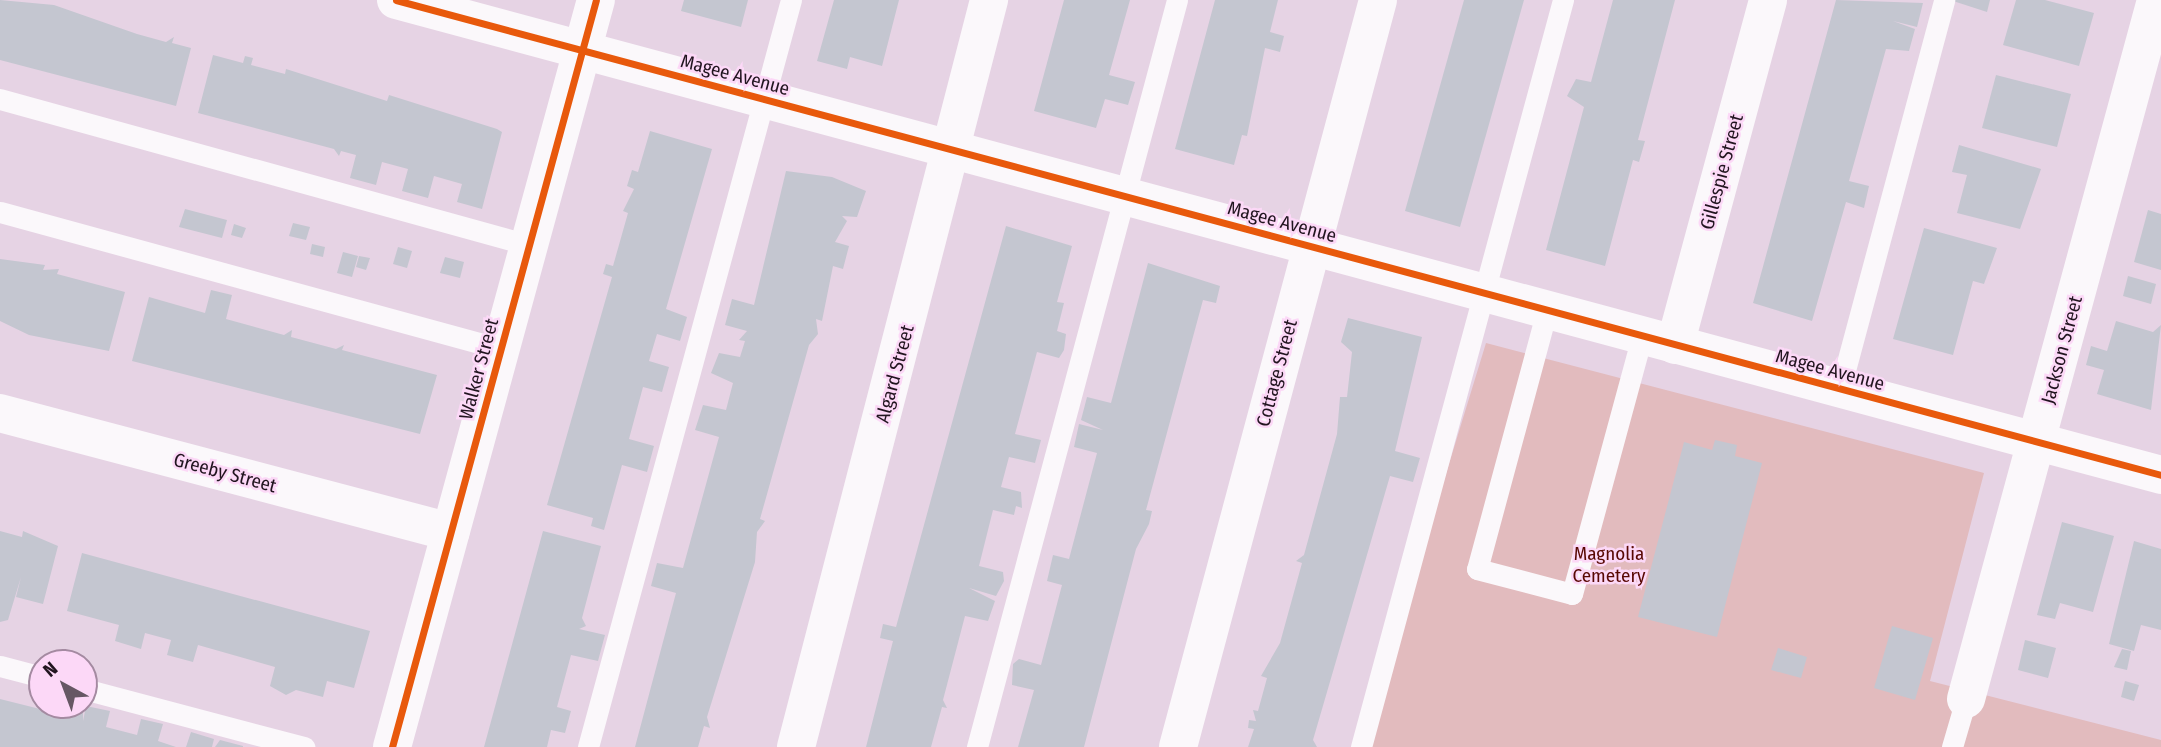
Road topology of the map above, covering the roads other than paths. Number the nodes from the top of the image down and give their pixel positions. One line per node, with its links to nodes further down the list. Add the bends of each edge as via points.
1 (396, 0): 11 (street, Magee Avenue)
2 (596, 0): 11 (street, Walker Street)
3 (791, 0): 13 (lane)
4 (989, 0): 14 (street, Algard Street)
5 (1177, 0): 15 (lane)
6 (1378, 0): 18 (street, Cottage Street)
7 (1563, 0): 19 (lane)
8 (1768, 0): 21 (street, Gillespie Street)
9 (1944, 0): 23 (lane)
10 (2156, 0): 25 (street, Jackson Street)
11 (582, 51): 13 (street, Magee Avenue); 17 (street, Walker Street)
12 (0, 99): 17 (lane)
13 (765, 99): 14 (street, Magee Avenue); 34 (lane)
14 (954, 151): 15 (street, Magee Avenue); 35 (street, Algard Street)
15 (1124, 196): 18 (street, Magee Avenue); 36 (lane)
16 (0, 212): 22 (lane)
17 (529, 245): 22 (street, Walker Street)
18 (1311, 246): 19 (street, Magee Avenue); 37 (street, Cottage Street)
19 (1482, 292): 20 (street, Magee Avenue); 38 (lane)
20 (1547, 310): 21 (street, Magee Avenue); 21 (lane, via 1476,569 1572,594)
21 (1659, 340): 23 (street, Magee Avenue)
22 (501, 349): 27 (street, Walker Street)
23 (1840, 389): 25 (street, Magee Avenue)
24 (0, 414): 27 (street, Greeby Street)
25 (2038, 442): 26 (street, Magee Avenue); 31 (street, Jackson Street)
26 (2161, 475)
27 (451, 532): 33 (street, Walker Street)
28 (0, 666): 29 (lane)
29 (28, 673)
30 (98, 692): 32 (lane)
31 (1966, 699): 39 (lane)
32 (304, 747)
33 (392, 747)
34 (588, 747)
35 (796, 747)
36 (977, 747)
37 (1178, 747)
38 (1361, 747)
39 (1952, 747)

